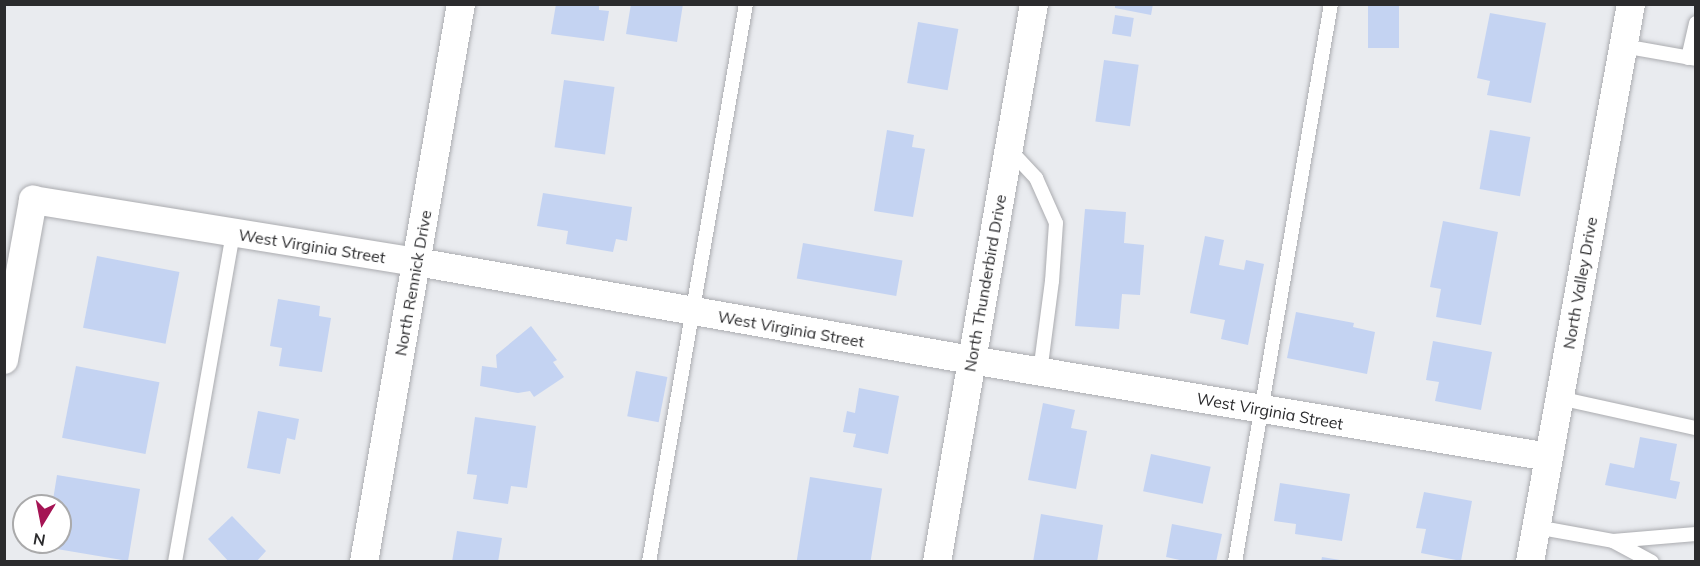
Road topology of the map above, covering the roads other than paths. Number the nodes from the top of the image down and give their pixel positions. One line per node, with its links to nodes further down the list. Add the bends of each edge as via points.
1 (461, 4): 11 (street, North Rennick Drive)
2 (746, 4): 12 (lane)
3 (1034, 4): 9 (street, North Thunderbird Drive)
4 (1331, 4): 17 (lane)
5 (1631, 4): 7 (street, North Valley Drive)
6 (1695, 22): 8 (lane)
7 (1623, 46): 8 (lane); 16 (street, North Valley Drive)
8 (1692, 59)
9 (1009, 149): 14 (street, North Thunderbird Drive); 15 (lane, via 1036,178 1056,223)
10 (233, 233): 11 (street, West Virginia Street); 13 (street, West Virginia Street, via 33,200); 23 (lane)
11 (417, 262): 12 (street, West Virginia Street); 24 (street, North Rennick Drive)
12 (692, 311): 14 (street, West Virginia Street); 25 (lane)
13 (4, 360)
14 (971, 360): 15 (street, West Virginia Street); 26 (street, North Thunderbird Drive)
15 (1041, 372): 17 (street, West Virginia Street)
16 (1559, 398): 18 (lane); 19 (street, North Valley Drive)
17 (1262, 409): 19 (street, West Virginia Street); 27 (lane)
18 (1695, 428)
19 (1549, 457): 20 (street, North Valley Drive)
20 (1536, 527): 22 (lane); 28 (street, North Valley Drive)
21 (1695, 534): 22 (lane)
22 (1613, 541): 29 (lane)
23 (175, 561)
24 (364, 561)
25 (649, 561)
26 (937, 561)
27 (1235, 561)
28 (1530, 561)
29 (1652, 561)

